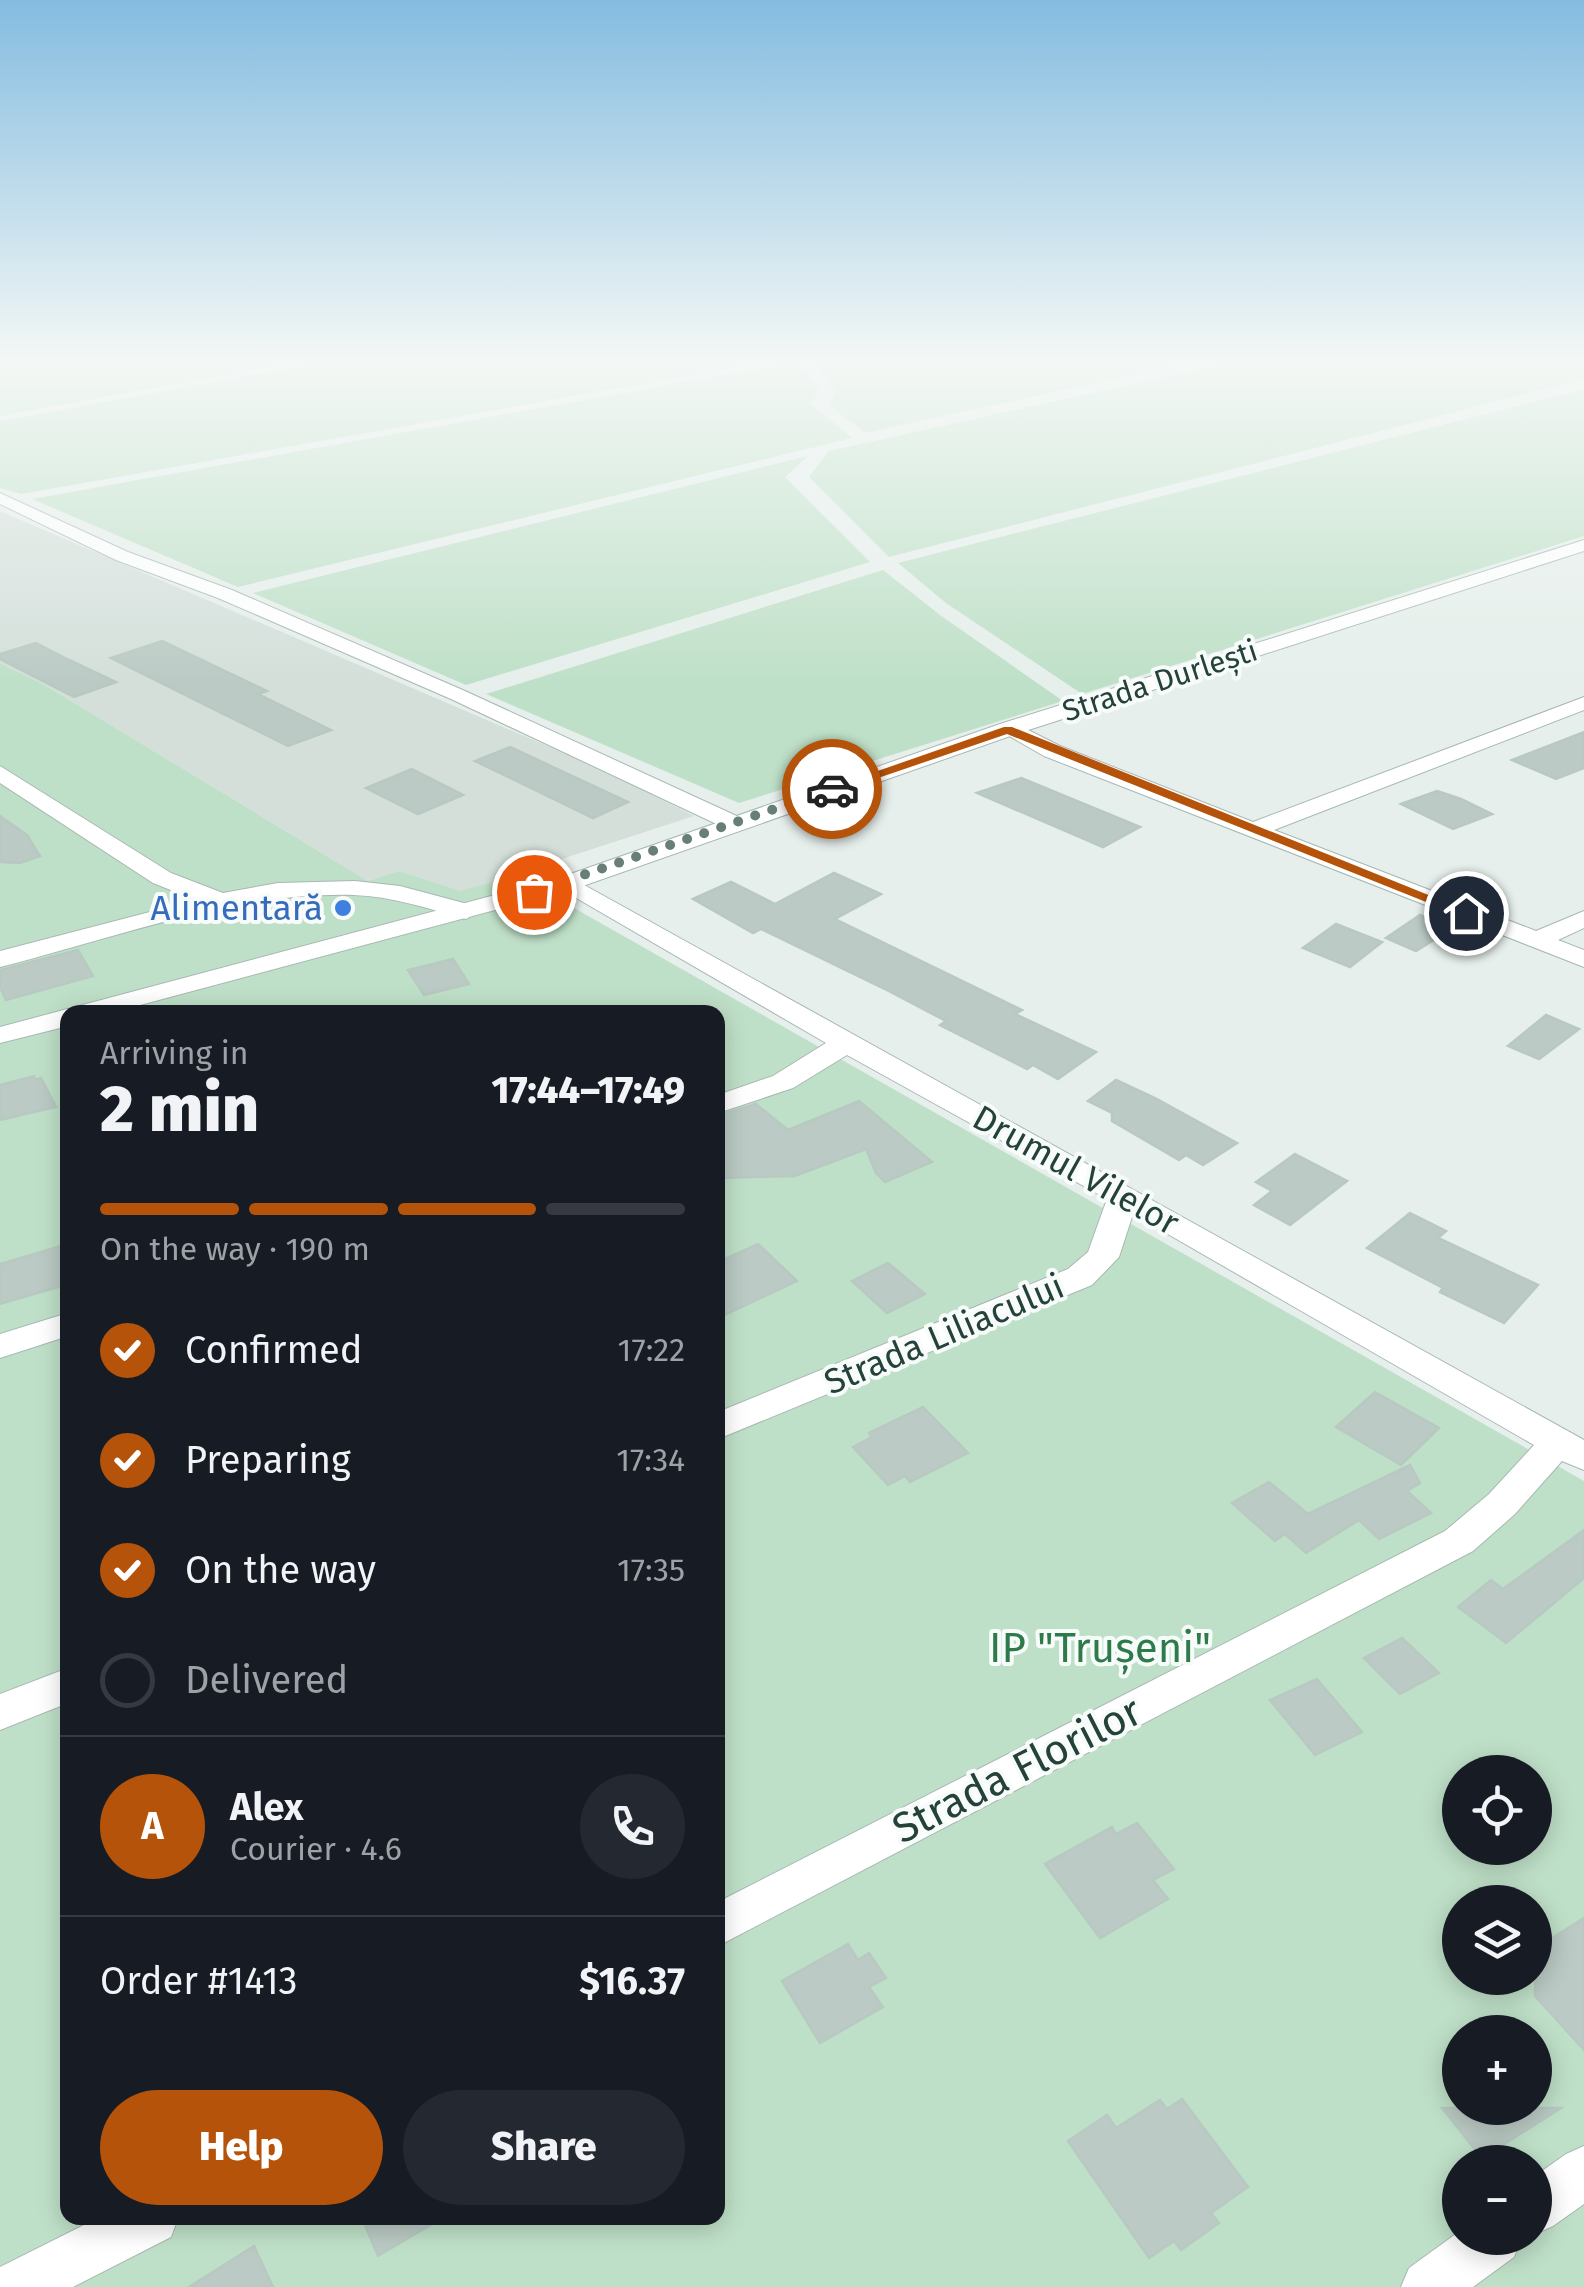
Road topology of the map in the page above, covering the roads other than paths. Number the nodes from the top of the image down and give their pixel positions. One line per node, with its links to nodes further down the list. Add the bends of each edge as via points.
1 (0, 498): 6 (street, via 122,556 458,695)
2 (1584, 545): 4 (street, Strada Durlești)
3 (1584, 703): 7 (street)
4 (1008, 730): 6 (street, Strada Durlești); 7 (street)
5 (0, 773): 9 (street, via 162,878)
6 (734, 823): 8 (street, Strada Durlești)
7 (1255, 829): 12 (street)
8 (568, 882): 10 (street, Strada Durlești); 18 (street, Drumul Vilelor)
9 (221, 901): 10 (street, via 292,888 354,888); 13 (street)
10 (466, 911): 15 (street, Strada Durlești)
11 (1584, 919): 12 (street)
12 (1536, 940): 14 (street)
13 (0, 959)
14 (1584, 959)
15 (111, 1005)
16 (60, 1019): 17 (street)
17 (0, 1035)
18 (846, 1043): 19 (street, via 783,1082); 20 (street, Drumul Vilelor)
19 (725, 1102)
20 (1124, 1195): 23 (street, Strada Liliacului, via 1104,1257 1080,1277); 24 (street, Drumul Vilelor)
21 (60, 1327): 22 (street)
22 (0, 1346)
23 (725, 1423)
24 (1571, 1450): 27 (street, Strada Florilor, via 1459,1541)
25 (60, 1689): 26 (street)
26 (0, 1712)
27 (725, 1921)
28 (1584, 2172): 29 (street)
29 (1552, 2196)
30 (138, 2225): 32 (street)
31 (1472, 2255): 33 (street)
32 (17, 2287)
33 (1428, 2287)

